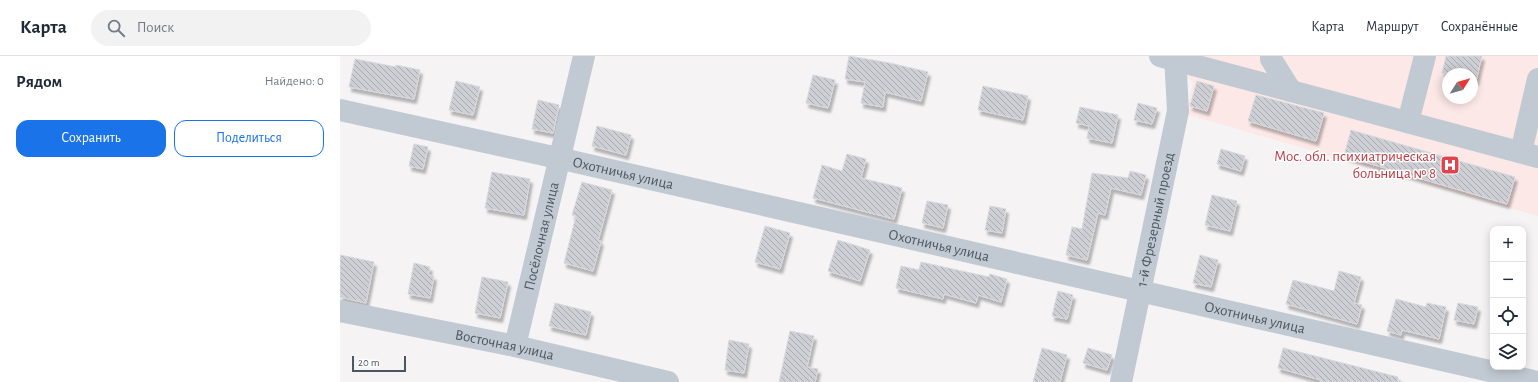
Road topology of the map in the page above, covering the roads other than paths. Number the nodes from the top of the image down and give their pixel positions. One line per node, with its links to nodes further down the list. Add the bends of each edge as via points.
1 (584, 56): 10 (street, Посёлочная улица)
2 (1271, 56): 6 (street)
3 (1425, 56): 8 (street)
4 (1170, 57): 6 (street); 11 (street, 1-й Фрезерный проезд, via 1178,111)
5 (1538, 79): 9 (street)
6 (1291, 91): 8 (street)
7 (340, 110): 10 (street, Охотничья улица)
8 (1408, 122): 9 (street)
9 (1530, 155)
10 (558, 158): 11 (street, Охотничья улица); 13 (street, Посёлочная улица)
11 (1140, 290): 15 (street, 1-й Фрезерный проезд); 16 (street, Охотничья улица)
12 (340, 311): 13 (street, Восточная улица)
13 (515, 346): 14 (street, Восточная улица)
14 (668, 382)
15 (1121, 382)
16 (1538, 382)

